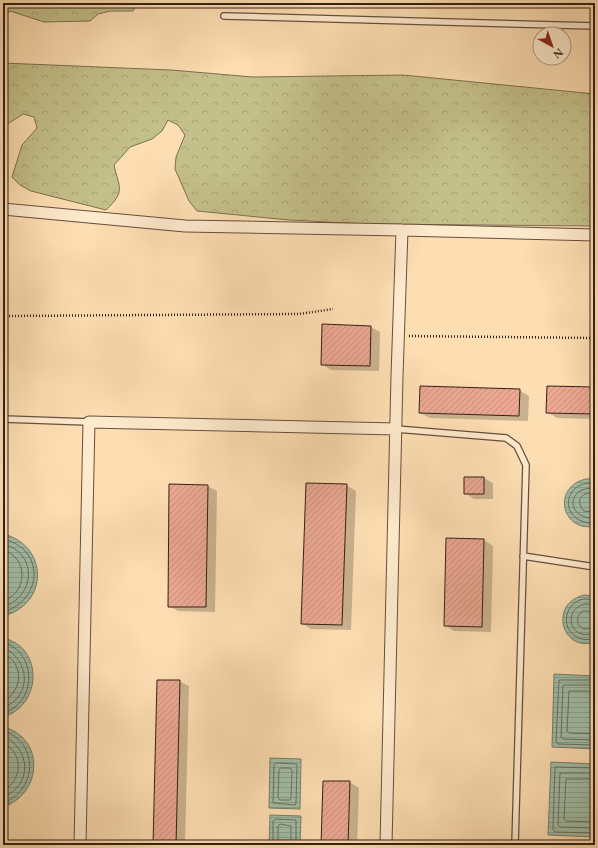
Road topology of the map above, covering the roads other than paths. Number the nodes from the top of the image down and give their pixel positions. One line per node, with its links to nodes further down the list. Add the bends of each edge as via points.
1 (224, 16): 2 (lane)
2 (595, 26)
3 (3, 209): 4 (street, via 185,226)
4 (402, 230): 5 (street); 8 (street)
5 (595, 235)
6 (3, 419): 7 (lane)
7 (89, 422): 8 (street); 11 (street)
8 (396, 429): 9 (lane, via 506,438 517,446 526,465); 12 (street)
9 (524, 556): 10 (lane); 13 (lane)
10 (595, 567)
11 (80, 845)
12 (386, 845)
13 (516, 845)

